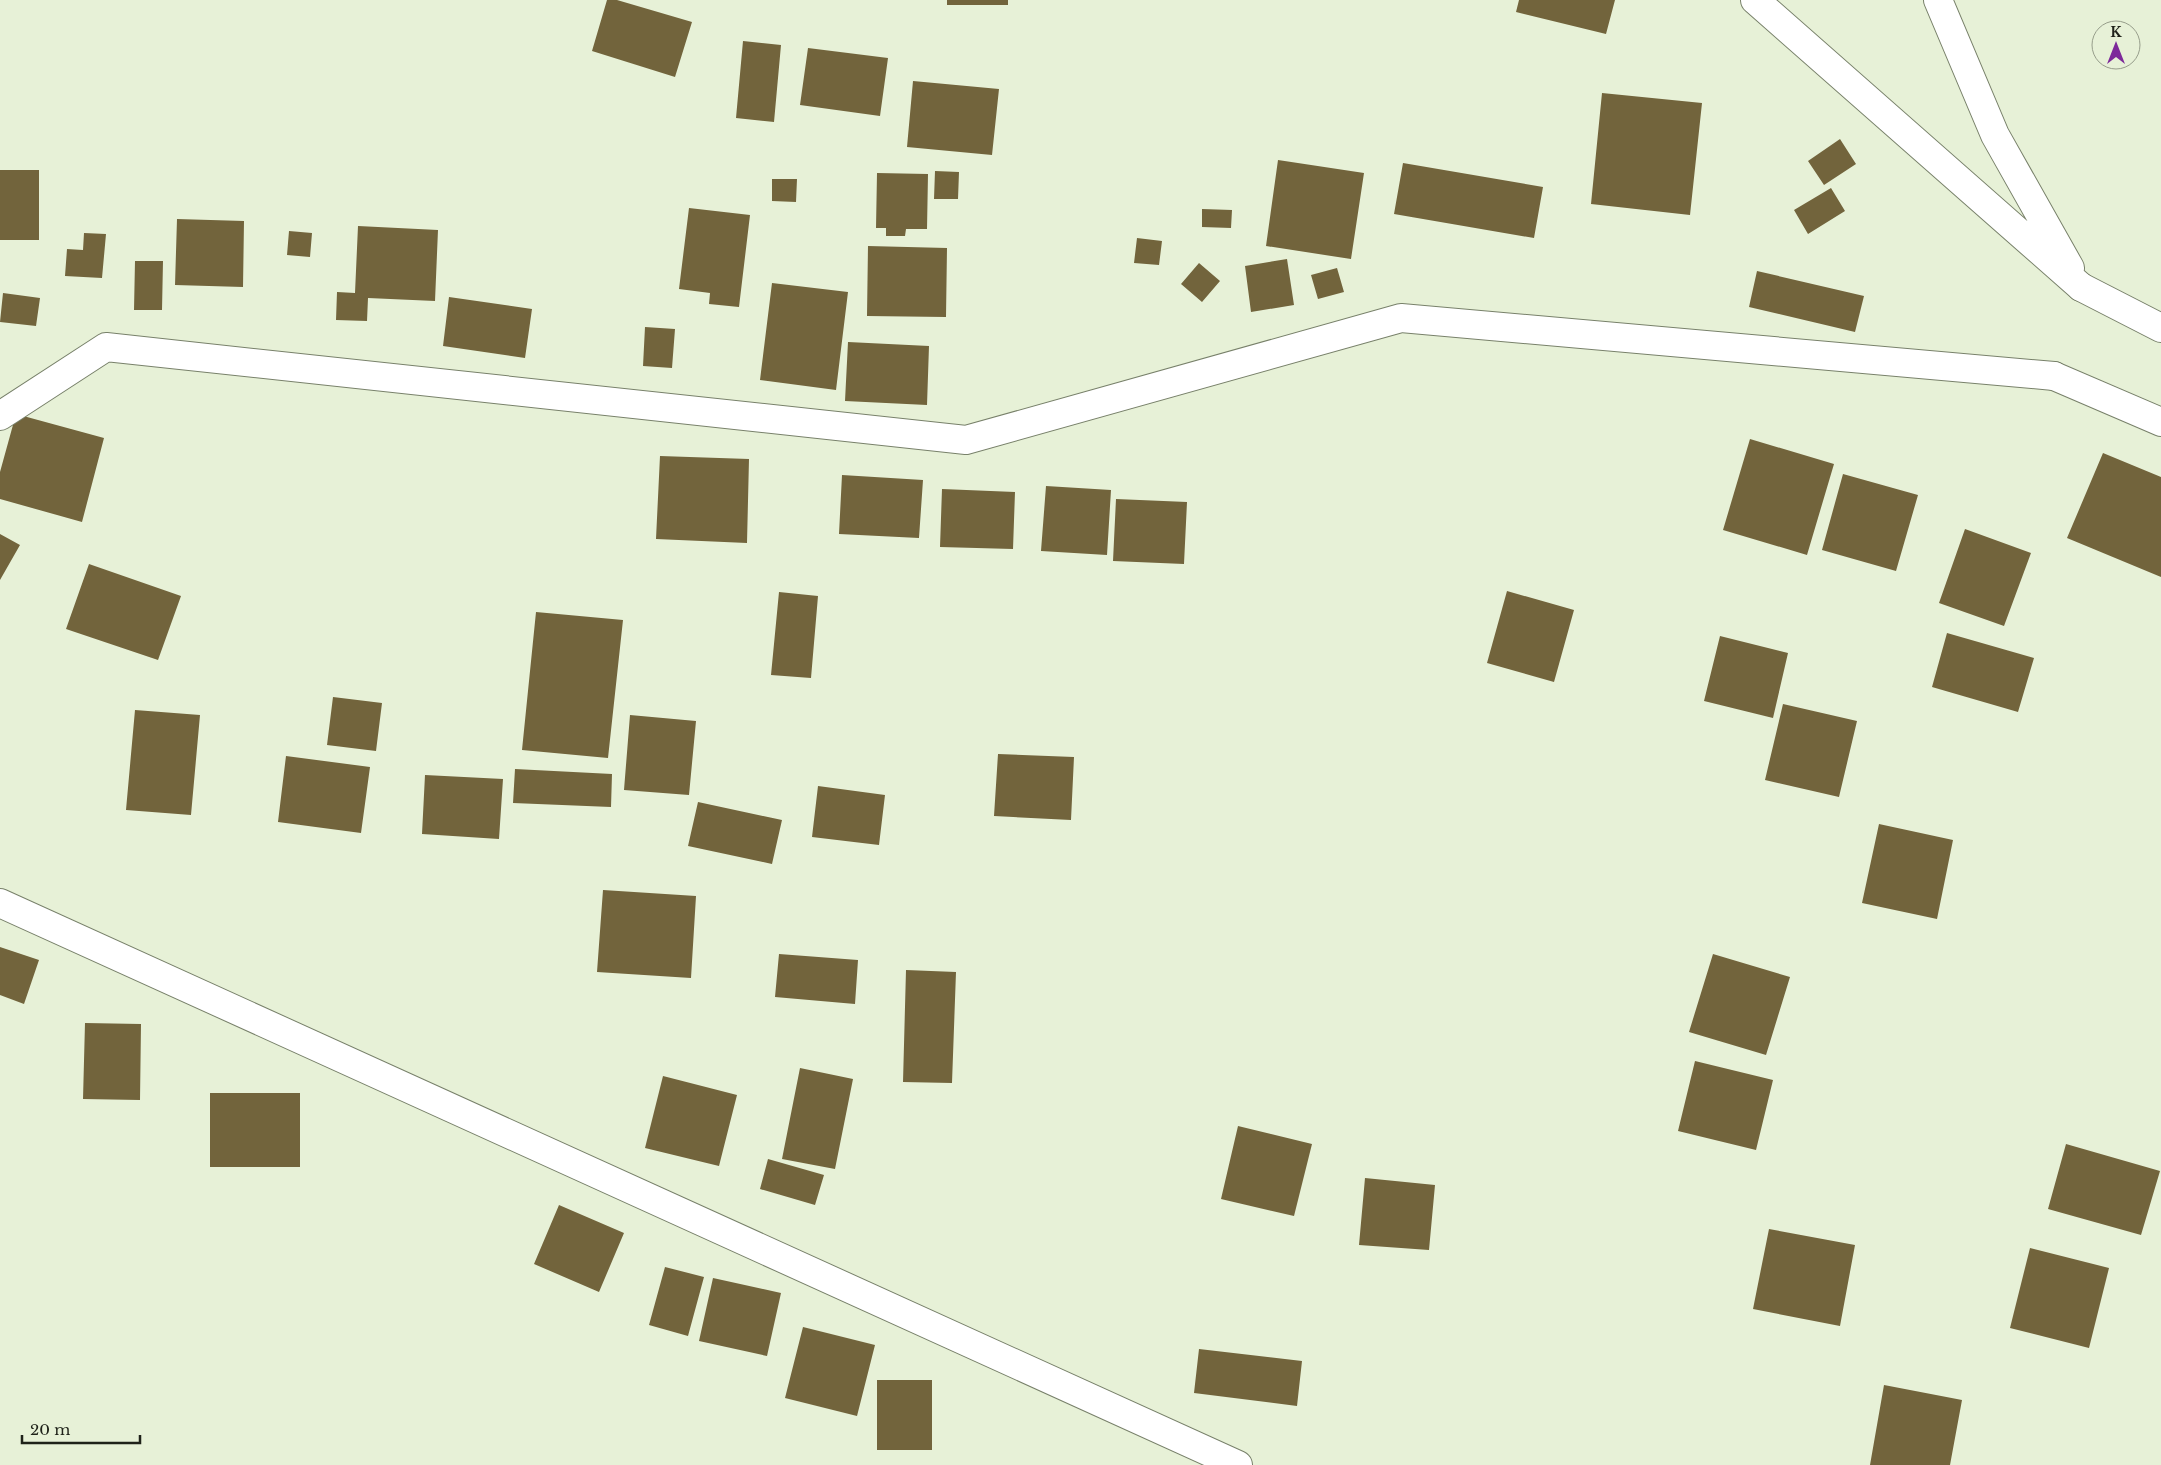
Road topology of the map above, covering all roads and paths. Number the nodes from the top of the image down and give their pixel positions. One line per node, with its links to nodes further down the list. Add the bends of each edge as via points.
1 (1755, 0): 3 (street)
2 (1938, 0): 3 (street, via 1995,135)
3 (2080, 287): 4 (street)
4 (2161, 328)
5 (0, 416): 6 (street, via 106,347 966,440 1401,318 2054,376)
6 (2161, 422)
7 (0, 903): 8 (street)
8 (1238, 1465)

